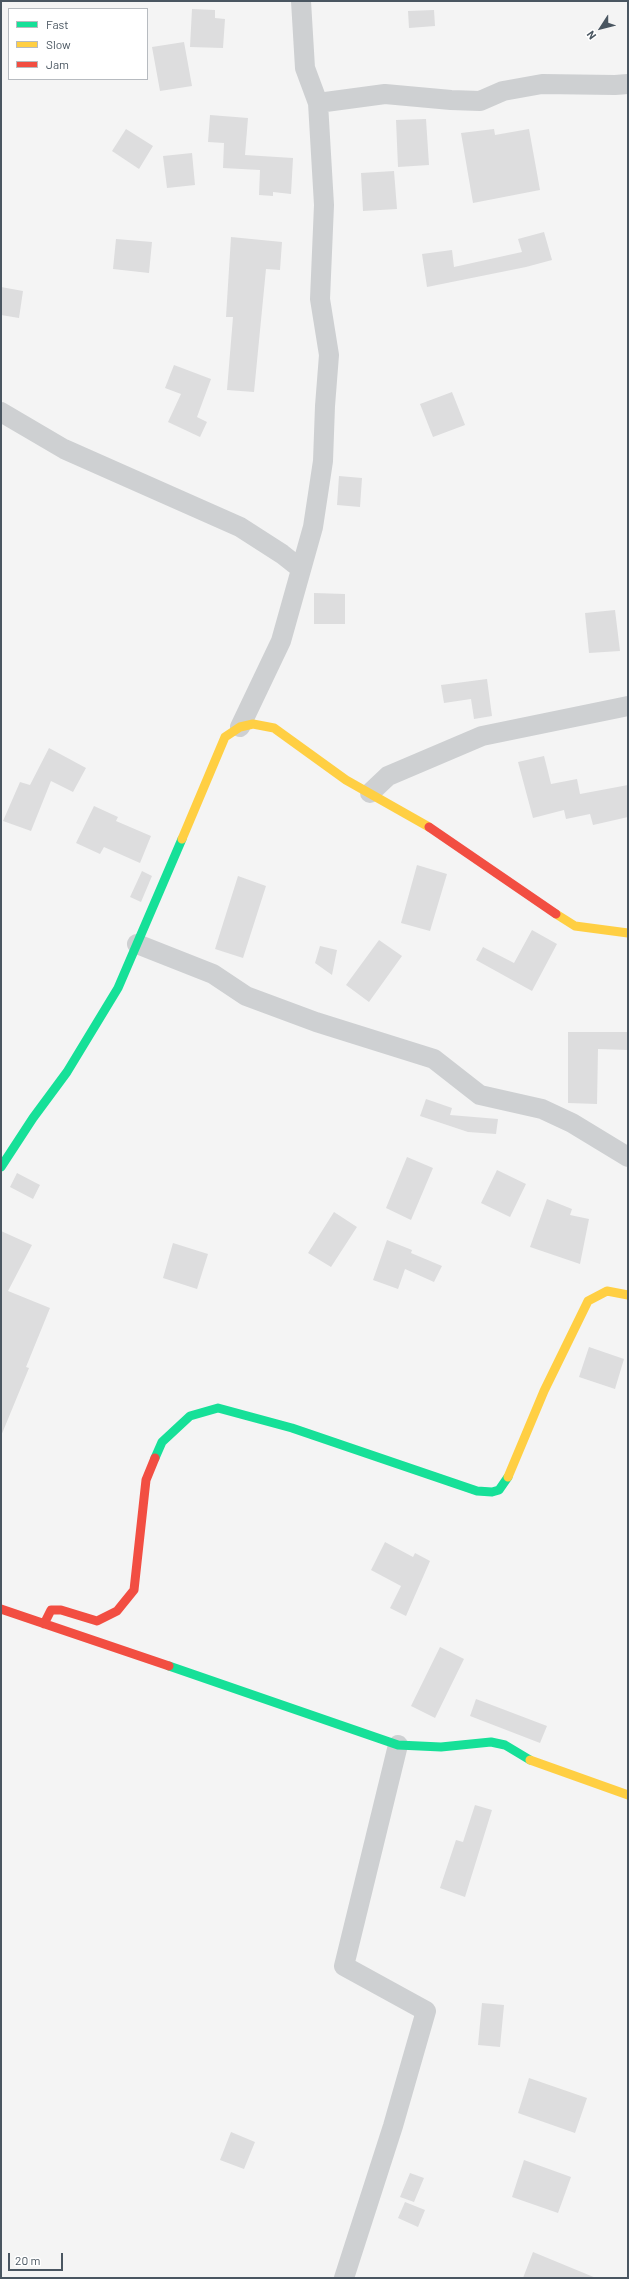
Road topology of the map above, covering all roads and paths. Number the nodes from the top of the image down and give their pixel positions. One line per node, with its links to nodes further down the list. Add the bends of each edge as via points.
1 (301, 1): 3 (street, via 305,68)
2 (628, 84): 3 (street, via 542,84 503,91 480,100 385,94)
3 (318, 103): 5 (street, via 324,206 320,299 329,355 323,461 313,527)
4 (1, 412): 5 (street, via 64,449 240,528)
5 (301, 569): 7 (street, via 281,641)
6 (628, 706): 8 (street, via 482,736 388,776)
7 (240, 728): 8 (street, via 253,724 274,728 346,780); 10 (street, via 225,737)
8 (370, 793): 9 (street, via 418,819 540,905 575,926)
9 (628, 933)
10 (137, 944): 11 (street, via 213,974 246,996 316,1022 434,1059 480,1095 542,1109 572,1123); 12 (street, via 114,994 67,1072)
11 (628, 1157)
12 (1, 1167)
13 (628, 1295): 15 (street, via 607,1291 588,1301 544,1391 506,1483 499,1490 492,1492 477,1490 292,1428 218,1408 190,1416 162,1442 146,1480 134,1590 117,1611 106,1618 97,1621 60,1610 51,1610)
14 (1, 1609): 15 (street)
15 (44, 1624): 16 (street)
16 (398, 1745): 17 (street, via 441,1747 491,1742 505,1745 525,1758 550,1769); 18 (street, via 344,1966 426,2011 393,2126)
17 (628, 1795)
18 (344, 2278)

